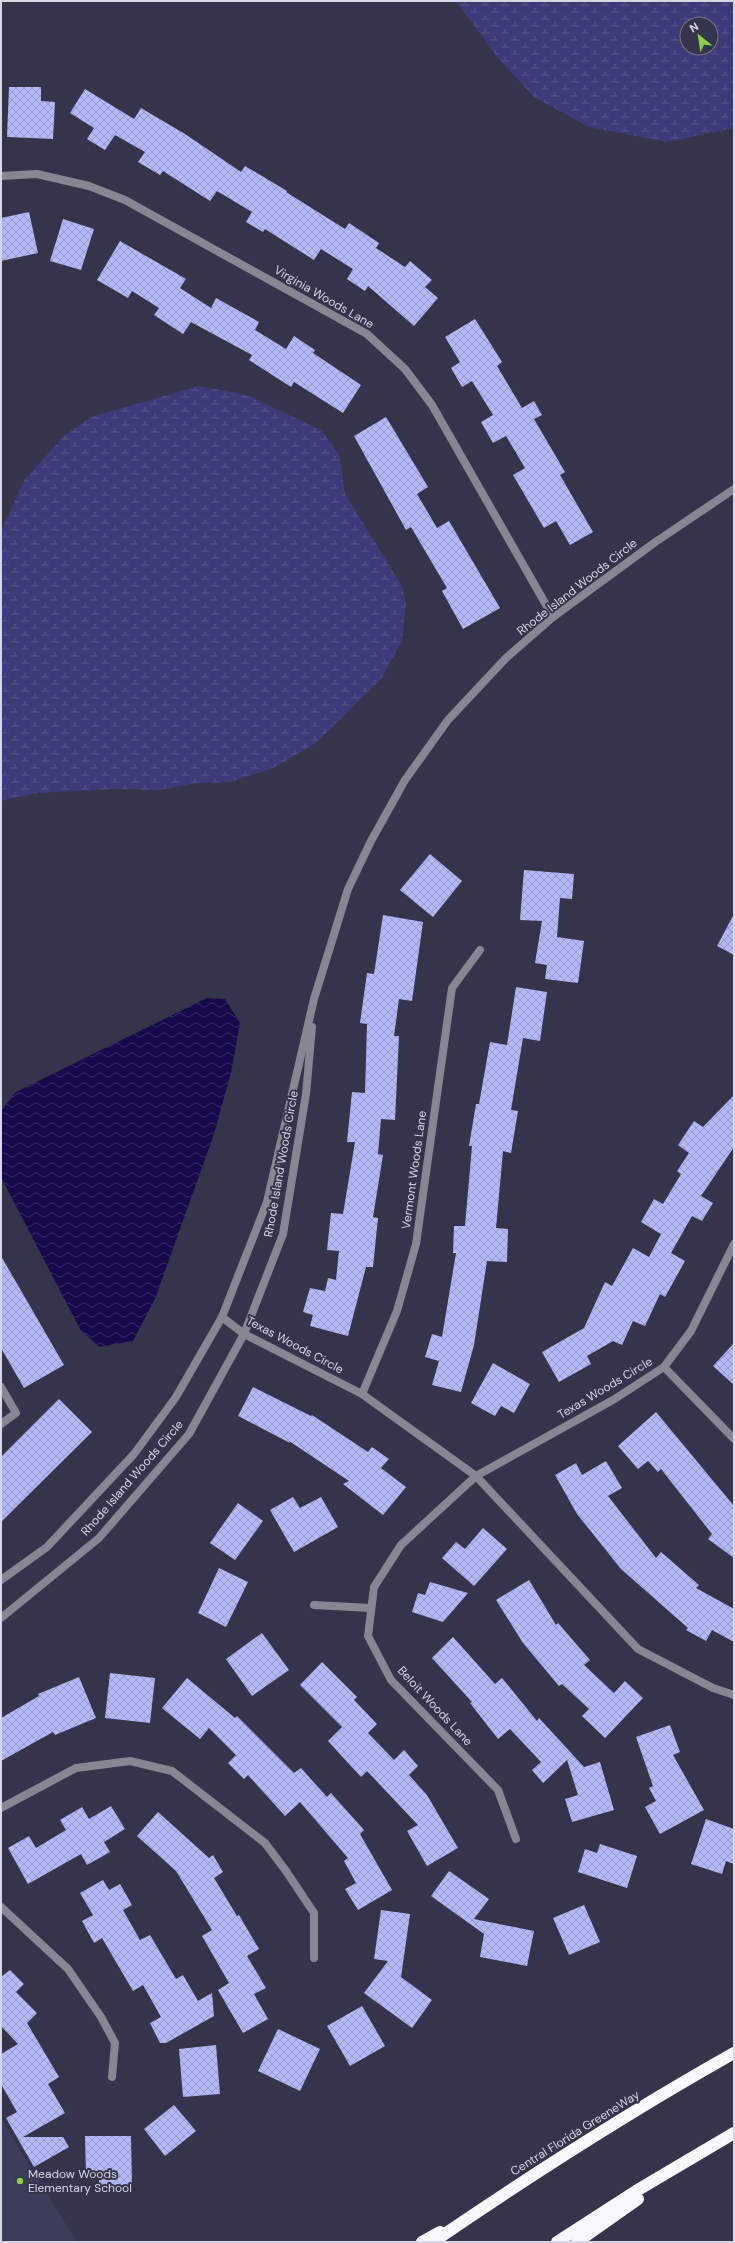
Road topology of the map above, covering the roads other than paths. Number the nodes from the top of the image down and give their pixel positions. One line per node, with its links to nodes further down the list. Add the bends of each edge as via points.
1 (1, 176): 3 (street, Virginia Woods Lane, via 37,174 89,186 125,200 367,334 405,369 432,405)
2 (734, 489): 3 (street, Rhode Island Woods Circle, via 654,543)
3 (553, 617): 5 (street, Rhode Island Woods Circle, via 506,658 448,720 405,780 348,889)
4 (480, 950): 11 (street, Vermont Woods Lane, via 452,988 416,1244 397,1311)
5 (314, 999): 7 (street, Rhode Island Woods Circle, via 267,1202); 8 (street, Rhode Island Woods Circle, via 306,1094 283,1234)
6 (734, 1244): 9 (street, Texas Woods Circle, via 690,1331)
7 (222, 1317): 8 (street, Texas Woods Circle); 15 (street, Rhode Island Woods Circle, via 176,1397 134,1454 47,1547)
8 (244, 1334): 11 (street, Texas Woods Circle); 18 (street, Rhode Island Woods Circle, via 189,1434 99,1538)
9 (664, 1367): 13 (street); 14 (street, Texas Woods Circle, via 613,1400)
10 (1, 1387): 12 (street, via 16,1413)
11 (362, 1394): 14 (street, Texas Woods Circle)
12 (1, 1424)
13 (734, 1439)
14 (476, 1476): 17 (street, Beloit Woods Lane, via 401,1545 374,1587); 19 (street, Texas Woods Circle, via 638,1649 713,1688)
15 (1, 1580)
16 (314, 1605): 17 (street)
17 (371, 1608): 21 (street, Beloit Woods Lane, via 368,1636 391,1680 498,1790)
18 (1, 1618)
19 (734, 1695)
20 (1, 1808): 23 (street, via 76,1768 130,1761 172,1771 265,1843 314,1914)
21 (516, 1839)
22 (1, 1907): 25 (street, via 68,1969 101,2017 115,2043)
23 (314, 1958)
24 (734, 2053): 27 (highway, Central Florida GreeneWay, via 600,2132)
25 (112, 2077)
26 (734, 2133): 30 (highway, via 636,2191); 31 (highway)
27 (494, 2200): 28 (highway); 29 (highway, Central Florida GreeneWay)
28 (422, 2242)
29 (433, 2242)
30 (557, 2242)
31 (577, 2242)

